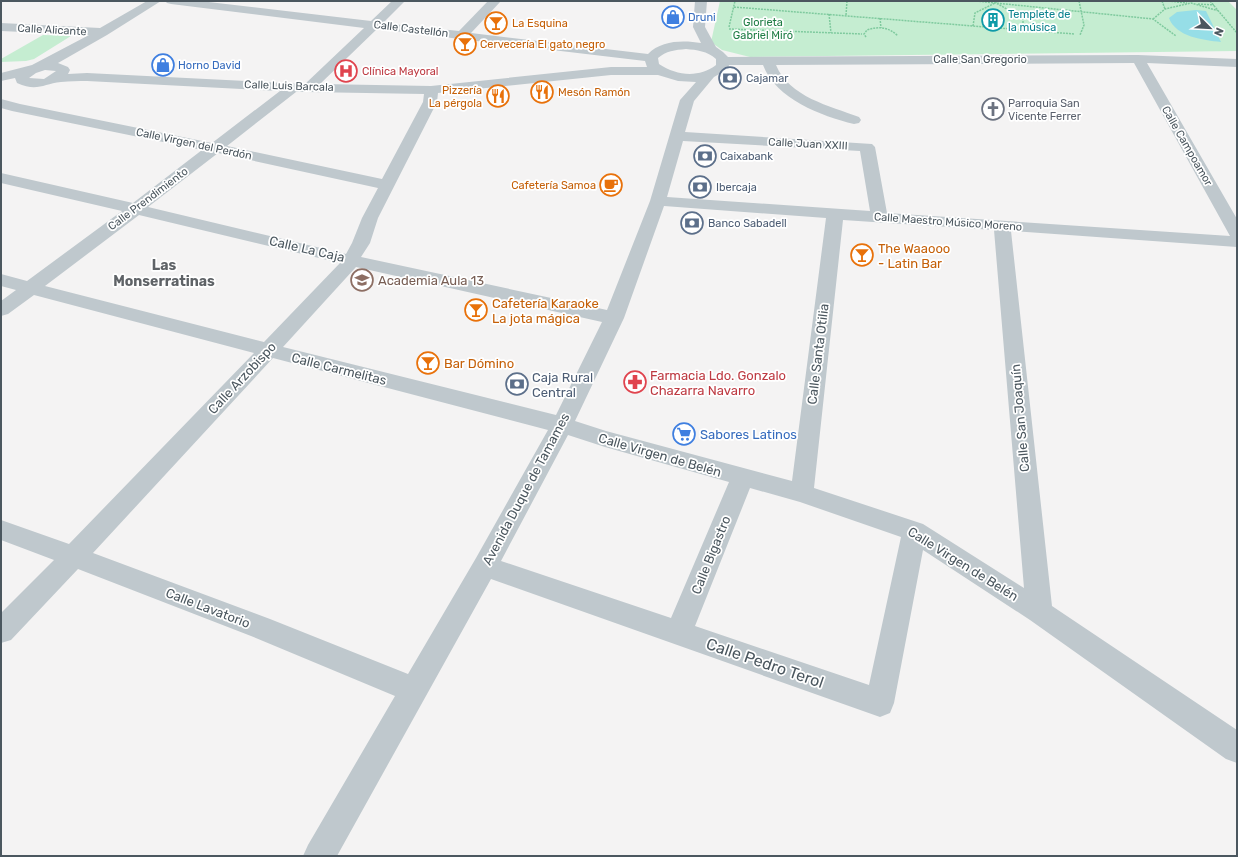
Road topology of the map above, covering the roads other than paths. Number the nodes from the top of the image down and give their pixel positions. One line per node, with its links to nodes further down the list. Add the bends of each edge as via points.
1 (155, 1): 9 (street)
2 (170, 1): 6 (street, Calle Castellón)
3 (399, 1): 6 (street, Calle Prendimiento)
4 (494, 1): 10 (street)
5 (701, 1): 8 (street)
6 (373, 25): 10 (street, Calle Castellón); 25 (street, Calle Prendimiento)
7 (1, 27): 9 (street, Calle Alicante)
8 (699, 27): 11 (street); 12 (street)
9 (103, 32): 13 (street)
10 (462, 35): 17 (street, Calle Castellón)
11 (686, 45): 12 (street); 17 (street, via 659,50)
12 (711, 50): 16 (street)
13 (69, 52): 19 (street); 24 (street)
14 (1138, 59): 15 (street, Calle San Gregorio); 18 (street, Calle San Gregorio); 38 (street, Calle Campoamor)
15 (768, 60): 16 (street, Calle San Gregorio); 28 (street, via 774,77 798,98)
16 (724, 61): 20 (street, Avenida Duque de Tamames, via 718,71)
17 (653, 64): 21 (street); 26 (street, Calle Luis Barcala)
18 (1237, 64)
19 (60, 72): 23 (street); 24 (street, via 49,66); 25 (street, Calle Luis Barcala, via 87,77)
20 (709, 75): 21 (street); 27 (street, Avenida Duque de Tamames)
21 (674, 76): 27 (street)
22 (1, 78): 24 (street)
23 (37, 83): 24 (street); 24 (street)
24 (14, 87): 30 (street, Calle Virgen del Perdón, via 25,110)
25 (300, 87): 26 (street, Calle Luis Barcala); 30 (street, Calle Prendimiento)
26 (431, 90): 32 (street, Calle Arzobispo, via 430,102)
27 (687, 100): 29 (street, Avenida Duque de Tamames)
28 (854, 120)
29 (678, 136): 33 (street, Avenida Duque de Tamames); 36 (street, Calle Juan XXIII, via 867,147)
30 (216, 148): 32 (street, Calle Virgen del Perdón); 34 (street, Calle Prendimiento)
31 (1, 178): 34 (street, Calle La Caja)
32 (387, 185): 40 (street, Calle Arzobispo)
33 (658, 201): 35 (street, Calle Maestro Músico Moreno); 44 (street, Avenida Duque de Tamames)
34 (137, 208): 40 (street, Calle La Caja); 42 (street, Calle Prendimiento)
35 (835, 215): 36 (street, Calle Maestro Músico Moreno); 48 (street, Calle Santa Otilia)
36 (880, 218): 37 (street, Calle Maestro Músico Moreno)
37 (1002, 225): 39 (street, Calle Maestro Músico Moreno); 53 (street, Calle San Joaquín)
38 (1237, 234)
39 (1237, 242)
40 (351, 259): 44 (street, Calle La Caja); 45 (street, Calle Arzobispo, via 346,268)
41 (1, 280): 42 (street, Calle Carmelitas)
42 (30, 288): 43 (street, Calle Prendimiento); 45 (street, Calle Carmelitas)
43 (1, 310)
44 (614, 318): 46 (street, Avenida Duque de Tamames)
45 (268, 350): 46 (street, Calle Carmelitas); 51 (street, Calle Arzobispo)
46 (562, 426): 47 (street, Calle Virgen de Belén); 52 (street, Avenida Duque de Tamames)
47 (742, 478): 48 (street, Calle Virgen de Belén); 55 (street, Calle Bigastro)
48 (802, 493): 50 (street, Calle Virgen de Belén)
49 (1, 530): 51 (street, Calle Lavatorio)
50 (914, 531): 53 (street, Calle Virgen de Belén); 55 (street, Calle Pedro Terol, via 880,703)
51 (74, 556): 54 (street, Calle Arzobispo); 56 (street, Calle Lavatorio)
52 (485, 566): 55 (street, Calle Pedro Terol); 56 (street, Avenida Duque de Tamames)
53 (1039, 612): 57 (street, Calle Virgen de Belén)
54 (1, 630)
55 (680, 632)
56 (414, 690): 58 (street, Avenida Duque de Tamames)
57 (1237, 748)
58 (319, 856)

